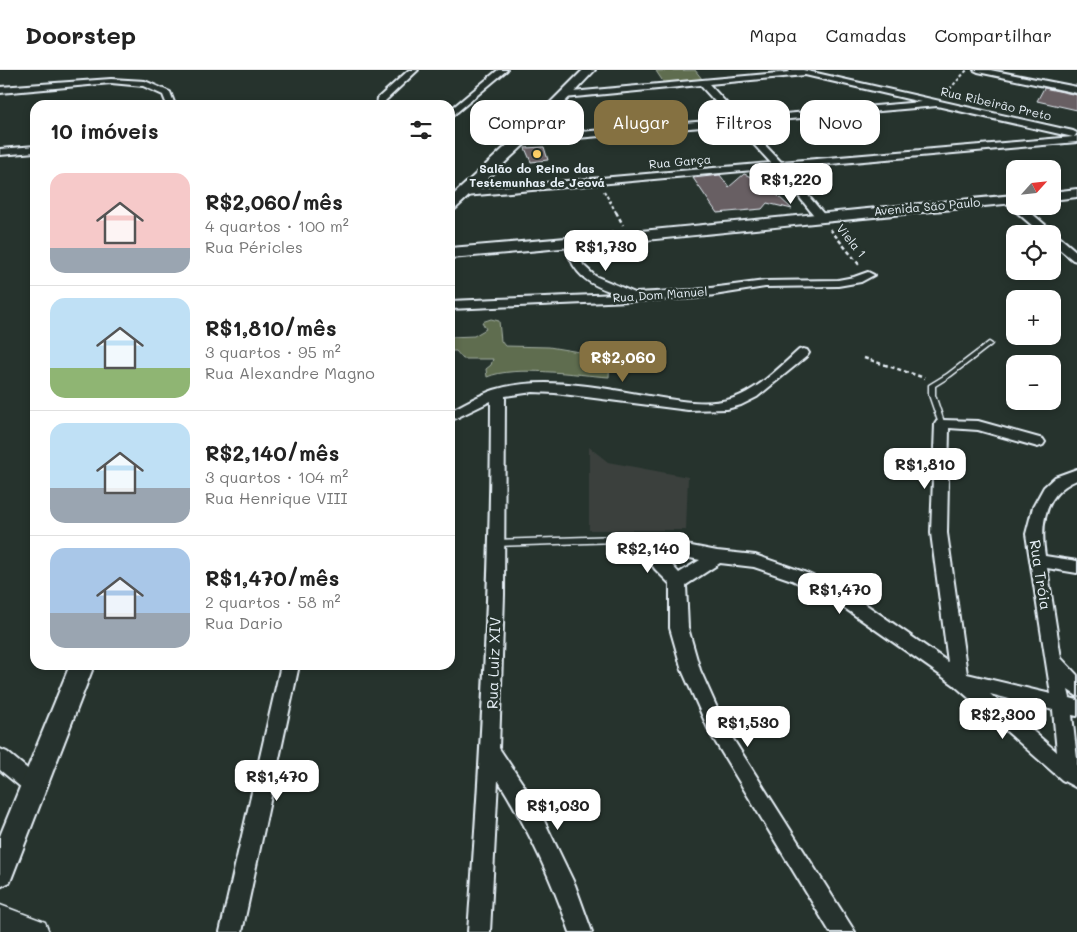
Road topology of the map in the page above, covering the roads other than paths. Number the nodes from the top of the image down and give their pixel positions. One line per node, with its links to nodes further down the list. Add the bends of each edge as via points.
1 (414, 70): 14 (street)
2 (503, 70): 19 (street)
3 (589, 70): 12 (main road)
4 (792, 70): 6 (street, Rua Ribeirão Preto)
5 (978, 70): 10 (street)
6 (806, 73): 7 (street); 11 (street, Rua Ribeirão Preto)
7 (772, 74): 8 (street)
8 (703, 83): 12 (street); 16 (street)
9 (0, 90): 13 (street, via 111,81 145,84 167,94)
10 (1077, 90)
11 (895, 93): 17 (street, Rua Ribeirão Preto); 18 (street)
12 (564, 95): 15 (main road)
13 (169, 100)
14 (381, 100)
15 (559, 100)
16 (720, 100)
17 (937, 103): 18 (street); 22 (street, Rua Ribeirão Preto)
18 (899, 107): 20 (street)
19 (455, 111)
20 (790, 117)
21 (698, 125): 23 (street)
22 (1035, 126): 24 (street, Rua Ribeirão Preto); 25 (street)
23 (584, 135)
24 (1077, 137): 25 (street, Rua Garça)
25 (1046, 141): 30 (street, Rua Garça)
26 (516, 145): 31 (main road)
27 (761, 145): 30 (street)
28 (30, 149): 29 (street)
29 (0, 152)
30 (779, 166): 31 (street, Rua Garça); 37 (street)
31 (465, 193): 34 (main road)
32 (1077, 193): 33 (main road)
33 (1061, 195)
34 (455, 202)
35 (1006, 204): 37 (main road, Avenida São Paulo)
36 (1027, 215): 38 (street)
37 (821, 217): 39 (main road, Avenida São Paulo)
38 (1039, 225)
39 (570, 243): 41 (main road, Avenida São Paulo); 44 (street, via 577,267 586,275 602,285)
40 (1061, 245): 42 (street)
41 (455, 252)
42 (1077, 258)
43 (868, 275): 44 (street, Rua Dom Manuel, via 838,283 765,284 695,294)
44 (641, 297): 45 (street, Rua Dom Manuel)
45 (455, 304)
46 (989, 344): 50 (lane, via 932,385)
47 (803, 353): 48 (street, via 748,397 717,406 690,406 540,388)
48 (498, 393): 49 (street); 53 (street, Rua Luiz XIV)
49 (455, 414)
50 (942, 425): 51 (street, via 956,422 971,424); 62 (street, via 940,533)
51 (1038, 442)
52 (1077, 474): 56 (street, Rua Tróia, via 1060,481 1049,491 1041,507 1034,534)
53 (497, 543): 54 (lane, via 618,539); 65 (street, Rua Luiz XIV)
54 (646, 543): 55 (street, Rua Tróia); 58 (street)
55 (718, 557): 58 (street); 62 (street, Rua Tróia, via 755,561 798,576 842,597)
56 (1039, 561): 57 (street); 59 (street, Rua Tróia)
57 (1077, 567)
58 (678, 582): 75 (street, via 679,628 691,670 719,733 832,918)
59 (1053, 661): 63 (street); 64 (street, Rua Tróia)
60 (80, 670): 68 (main road)
61 (289, 670): 72 (street)
62 (958, 680): 64 (street); 67 (street, Rua Tróia)
63 (1077, 688)
64 (1070, 707): 67 (street, Rua Tróia)
65 (491, 752): 73 (street, Rua Luiz XIV); 74 (street, via 529,811 567,892)
66 (0, 758): 68 (street)
67 (1073, 776)
68 (35, 787): 69 (main road)
69 (0, 872)
70 (0, 919): 71 (street)
71 (35, 932)
72 (231, 932)
73 (479, 932)
74 (581, 932)
75 (844, 932)

